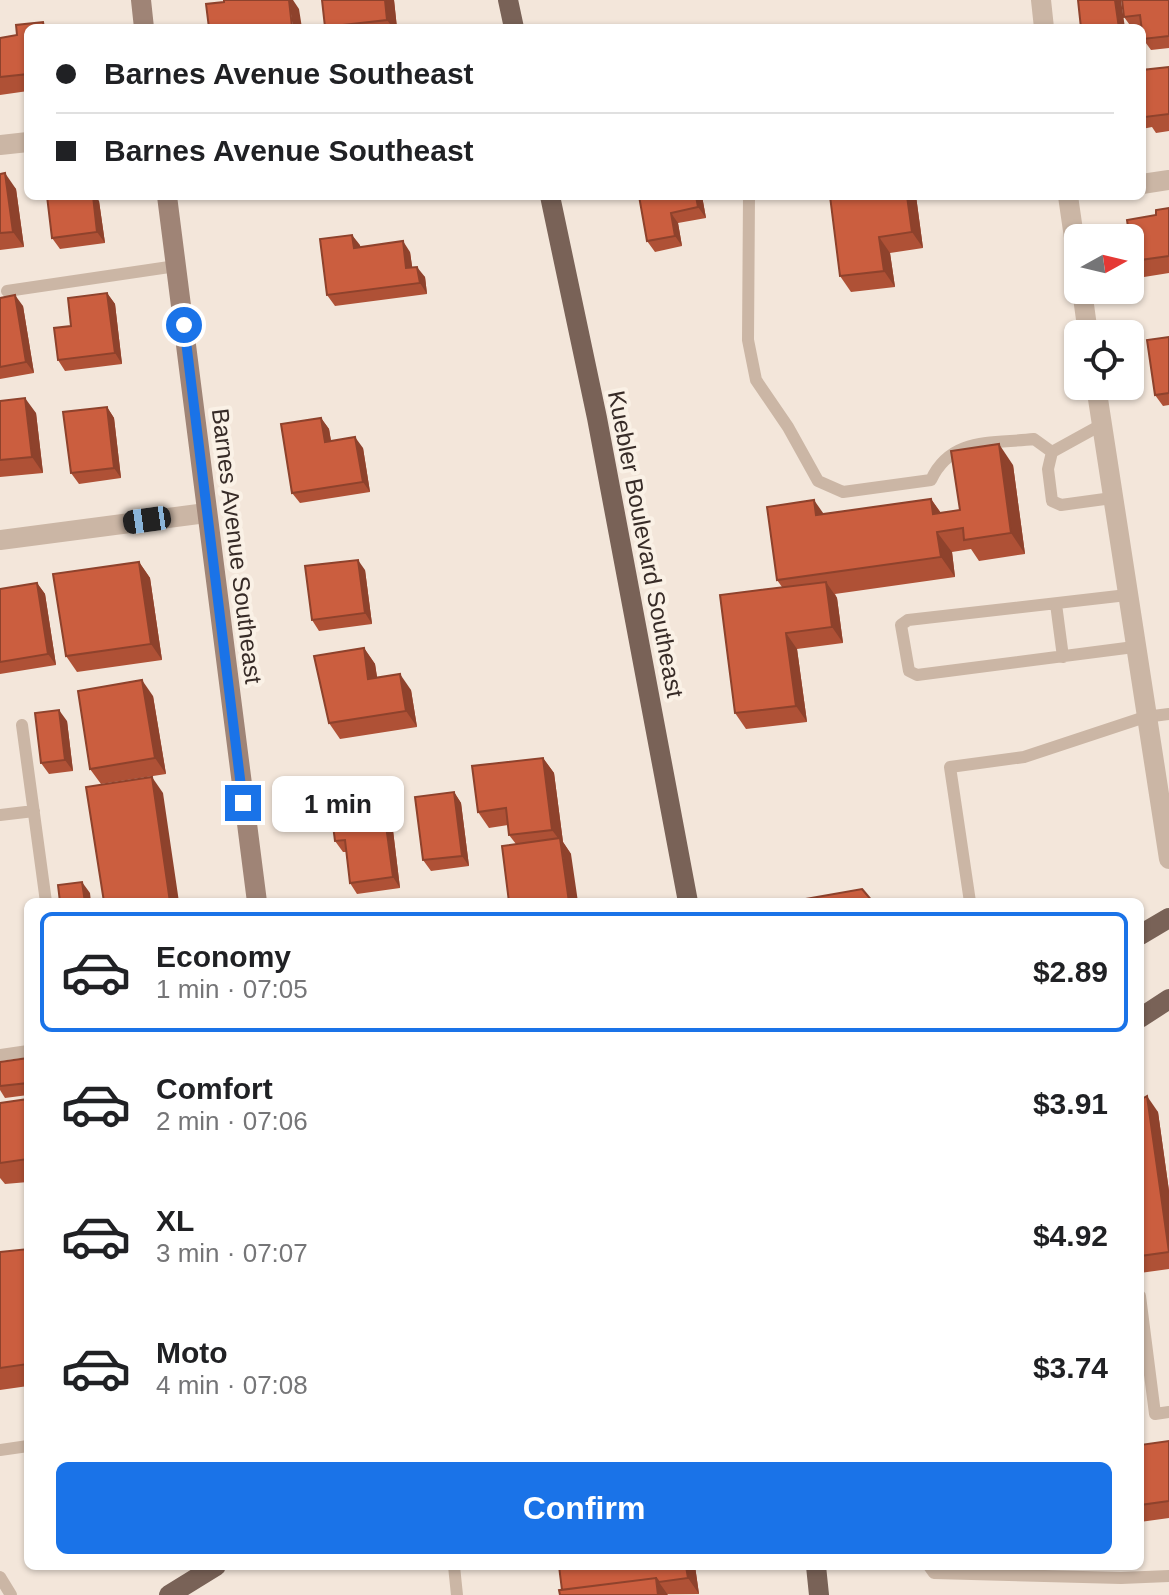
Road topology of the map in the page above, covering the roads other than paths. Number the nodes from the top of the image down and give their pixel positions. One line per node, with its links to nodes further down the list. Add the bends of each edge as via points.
1 (141, 0): 4 (street)
2 (508, 0): 5 (main road)
3 (1041, 0): 6 (street)
4 (144, 24)
5 (513, 24)
6 (1044, 24)
7 (24, 142): 8 (street)
8 (0, 145)
9 (1169, 180): 10 (street)
10 (1146, 183)
11 (168, 200): 16 (street, Barnes Avenue Southeast)
12 (551, 200): 36 (main road, Kuebler Boulevard Southeast)
13 (749, 200): 20 (lane, via 748,340 756,380 818,481 843,492 931,480 941,459 965,447 1034,439)
14 (1069, 200): 15 (street)
15 (1072, 224)
16 (176, 266): 17 (lane); 22 (street, Barnes Avenue Southeast)
17 (7, 291)
18 (1098, 400): 19 (street)
19 (1101, 425): 20 (lane); 21 (street)
20 (1052, 452): 21 (lane, via 1052,501 1061,505)
21 (1112, 498): 24 (street)
22 (206, 513): 23 (street); 35 (street, Barnes Avenue Southeast)
23 (0, 540)
24 (1127, 595): 25 (lane); 26 (street)
25 (1056, 604): 27 (lane); 27 (lane, via 908,620 901,625 909,671 917,675)
26 (1134, 647): 27 (lane); 29 (street)
27 (1063, 657)
28 (1169, 714): 29 (lane)
29 (1145, 717): 33 (street); 37 (lane, via 1024,757 950,767)
30 (22, 725): 31 (lane)
31 (34, 811): 32 (lane); 34 (lane)
32 (0, 815)
33 (1169, 859)
34 (45, 898)
35 (256, 898)
36 (687, 898)
37 (969, 898)
38 (1169, 918): 39 (main road)
39 (1144, 933)
40 (1169, 999): 41 (main road)
41 (1144, 1015)
42 (24, 1052): 43 (lane)
43 (0, 1055)
44 (1144, 1327): 46 (lane)
45 (1169, 1412): 46 (lane)
46 (1155, 1414): 47 (lane)
47 (1144, 1415)
48 (24, 1447): 49 (lane)
49 (0, 1450)
50 (210, 1570): 57 (main road)
51 (454, 1570): 58 (lane)
52 (816, 1570): 59 (main road)
53 (932, 1570): 54 (lane)
54 (1169, 1576)
55 (0, 1577): 56 (lane)
56 (11, 1595)
57 (169, 1595)
58 (457, 1595)
59 (819, 1595)

